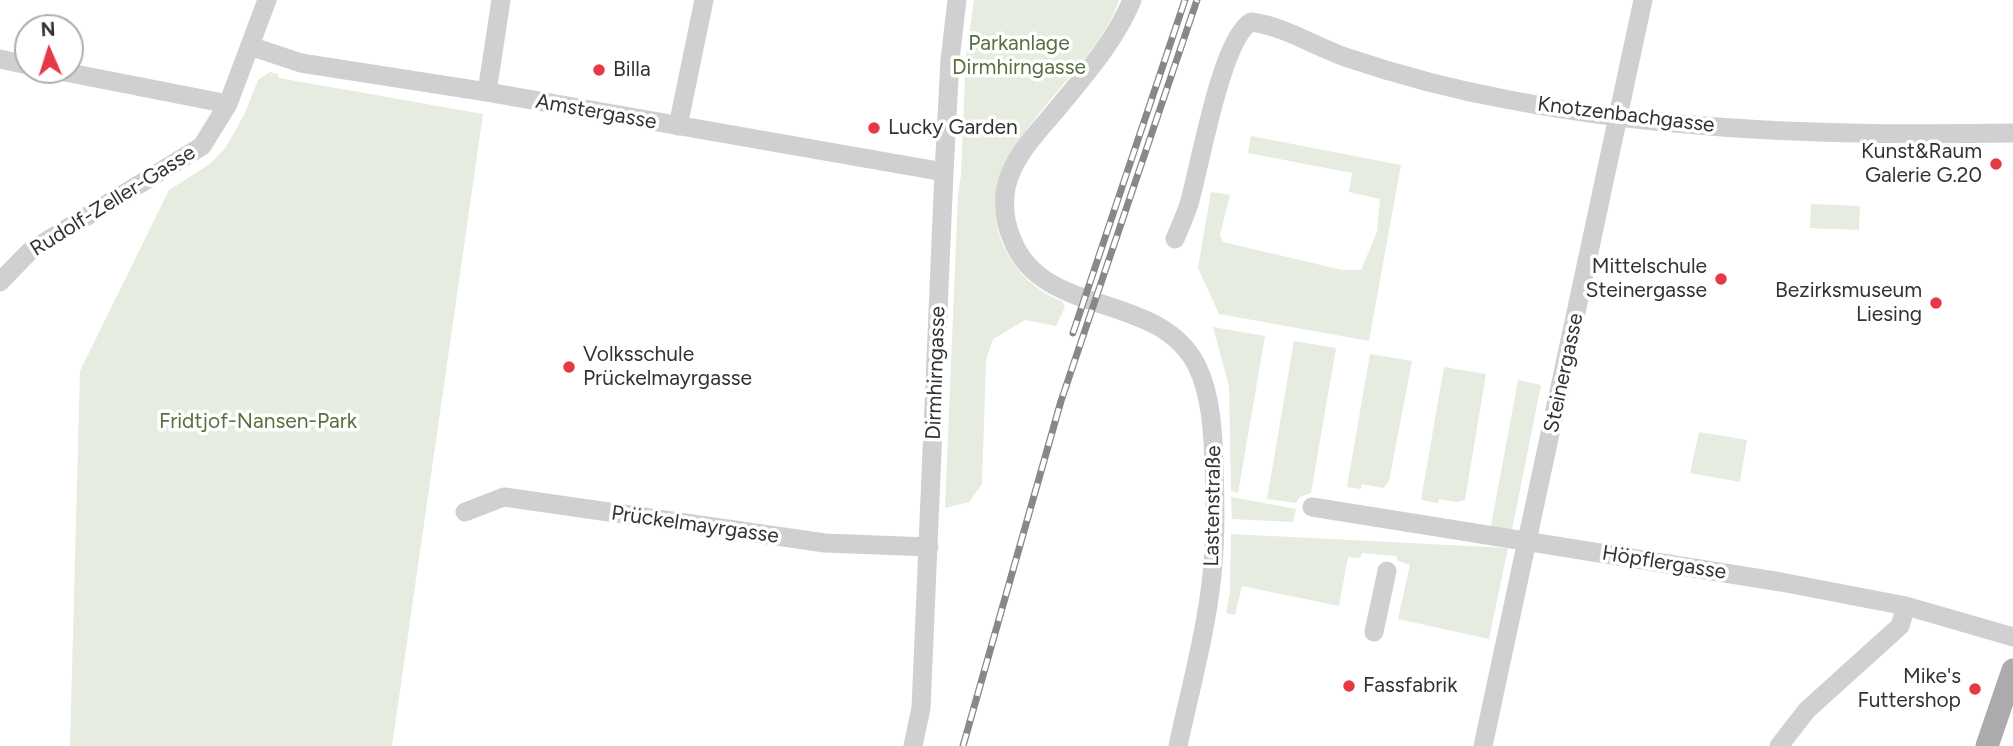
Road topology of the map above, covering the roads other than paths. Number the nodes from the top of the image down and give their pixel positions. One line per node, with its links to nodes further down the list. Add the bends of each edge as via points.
1 (267, 0): 7 (street, Rudolf-Zeller-Gasse)
2 (501, 0): 9 (street)
3 (704, 0): 12 (street)
4 (957, 0): 14 (street, Dirmhirngasse)
5 (1132, 0): 27 (street, Lastenstraße, via 1109,43 1028,144 1006,186 1005,214 1017,250 1037,275 1157,324 1192,357 1203,383 1213,432 1216,522 1212,578)
6 (1643, 0): 11 (street, Steinergasse)
7 (250, 46): 9 (street, Amstergasse, via 301,63); 10 (street, Rudolf-Zeller-Gasse)
8 (84, 76): 10 (street)
9 (486, 92): 12 (street, Amstergasse)
10 (228, 104): 16 (street, Rudolf-Zeller-Gasse, via 202,146 30,251)
11 (1618, 117): 13 (street, Knotzenbachgasse, via 1857,134); 15 (street, Knotzenbachgasse, via 1509,100 1418,79 1251,22 1239,34 1219,83 1188,206); 19 (street, Steinergasse)
12 (678, 127): 14 (street, Amstergasse)
13 (2013, 132)
14 (944, 172): 20 (street, Dirmhirngasse)
15 (1175, 239)
16 (0, 282)
17 (1312, 507): 19 (street, Höpflergasse)
18 (465, 512): 20 (street, Prückelmayrgasse, via 504,497 775,537)
19 (1528, 540): 22 (street, Höpflergasse); 28 (street, Steinergasse)
20 (929, 547): 26 (street, Dirmhirngasse, via 921,708)
21 (1387, 570): 23 (street)
22 (1906, 607): 24 (street, Höpflergasse); 29 (street, via 1900,626 1807,710)
23 (1374, 632)
24 (2013, 637)
25 (2013, 670): 30 (main road)
26 (913, 746)
27 (1178, 746)
28 (1483, 746)
29 (1779, 746)
30 (1987, 746)

